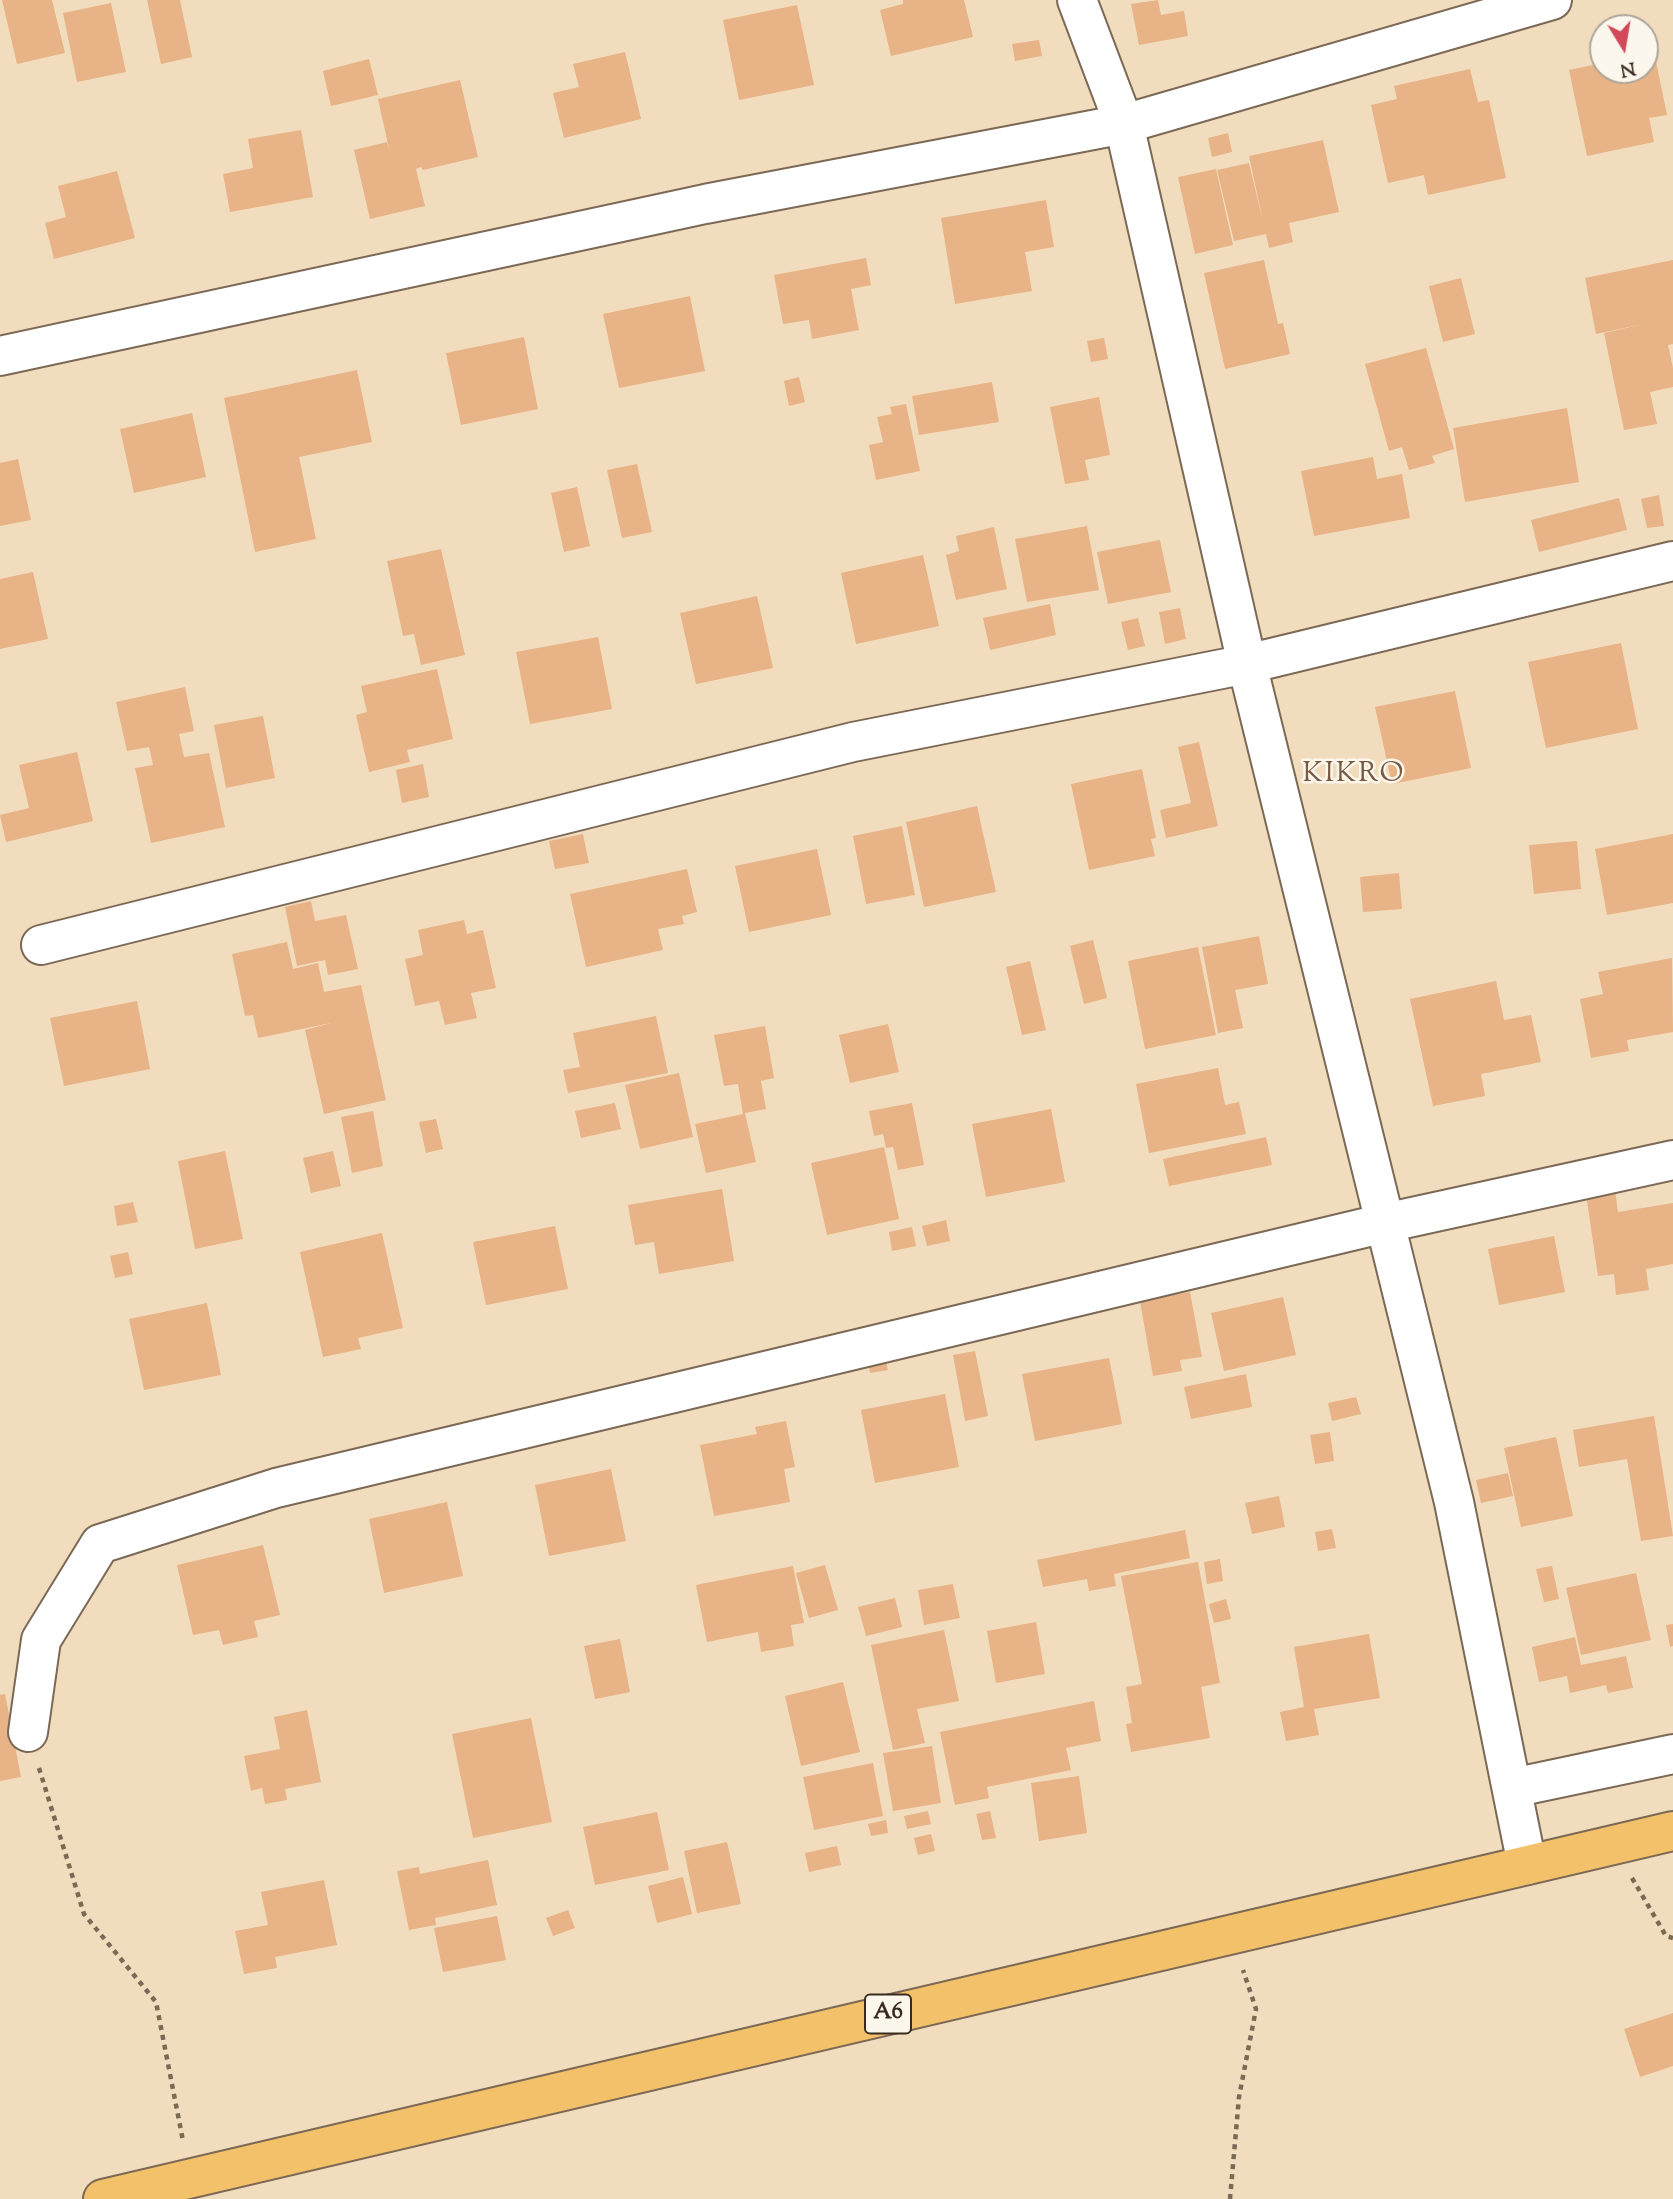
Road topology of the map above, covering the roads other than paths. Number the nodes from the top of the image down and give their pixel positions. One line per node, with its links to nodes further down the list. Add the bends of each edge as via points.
1 (1077, 0): 3 (street)
2 (1552, 0): 3 (street)
3 (1124, 124): 4 (street, via 705,204); 6 (street)
4 (0, 356)
5 (1673, 561): 6 (street)
6 (1247, 664): 7 (street, via 853,742); 9 (street)
7 (41, 945)
8 (1673, 1160): 9 (street)
9 (1385, 1223): 10 (street, via 276,1488 100,1544 41,1640); 12 (street, via 1454,1502)
10 (29, 1732)
11 (1673, 1754): 12 (street)
12 (1512, 1788): 14 (street)
13 (1673, 1831): 14 (highway, A6)
14 (1527, 1865): 15 (highway, A6)
15 (103, 2199)

